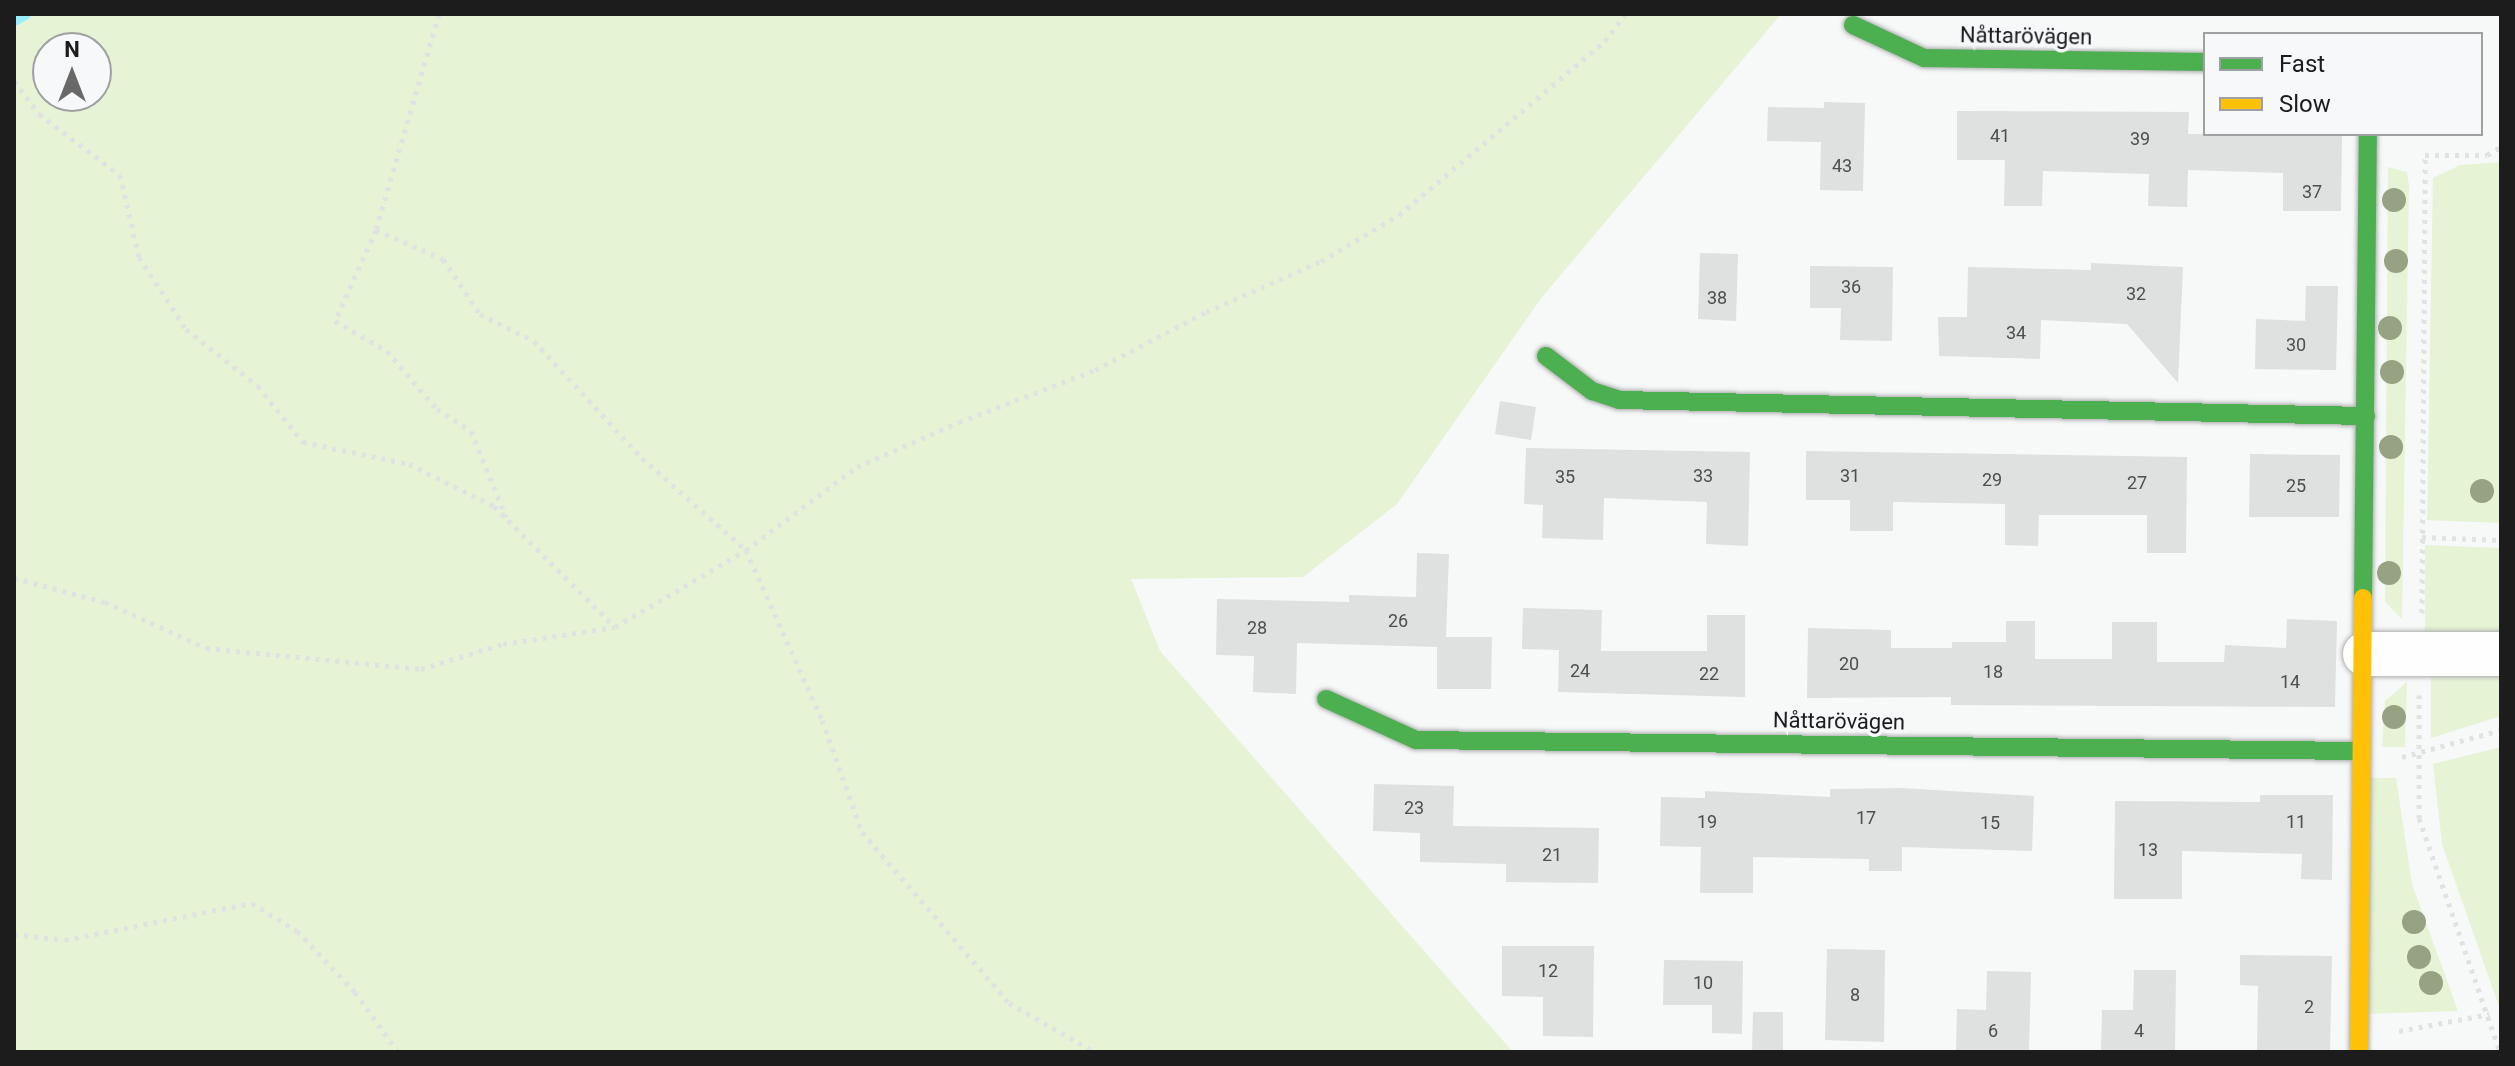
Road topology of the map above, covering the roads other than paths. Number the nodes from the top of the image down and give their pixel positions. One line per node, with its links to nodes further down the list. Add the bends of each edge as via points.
1 (1853, 25): 2 (street, Nåttarövägen, via 1924,58)
2 (2203, 62)
3 (2368, 136): 5 (street)
4 (1546, 356): 5 (street, via 1592,391 1619,400 1780,408)
5 (2366, 416): 6 (street)
6 (2365, 654): 7 (street); 9 (street)
7 (2501, 654)
8 (1326, 699): 9 (street, Nåttarövägen, via 1416,740)
9 (2361, 755): 10 (street)
10 (2360, 1046)

